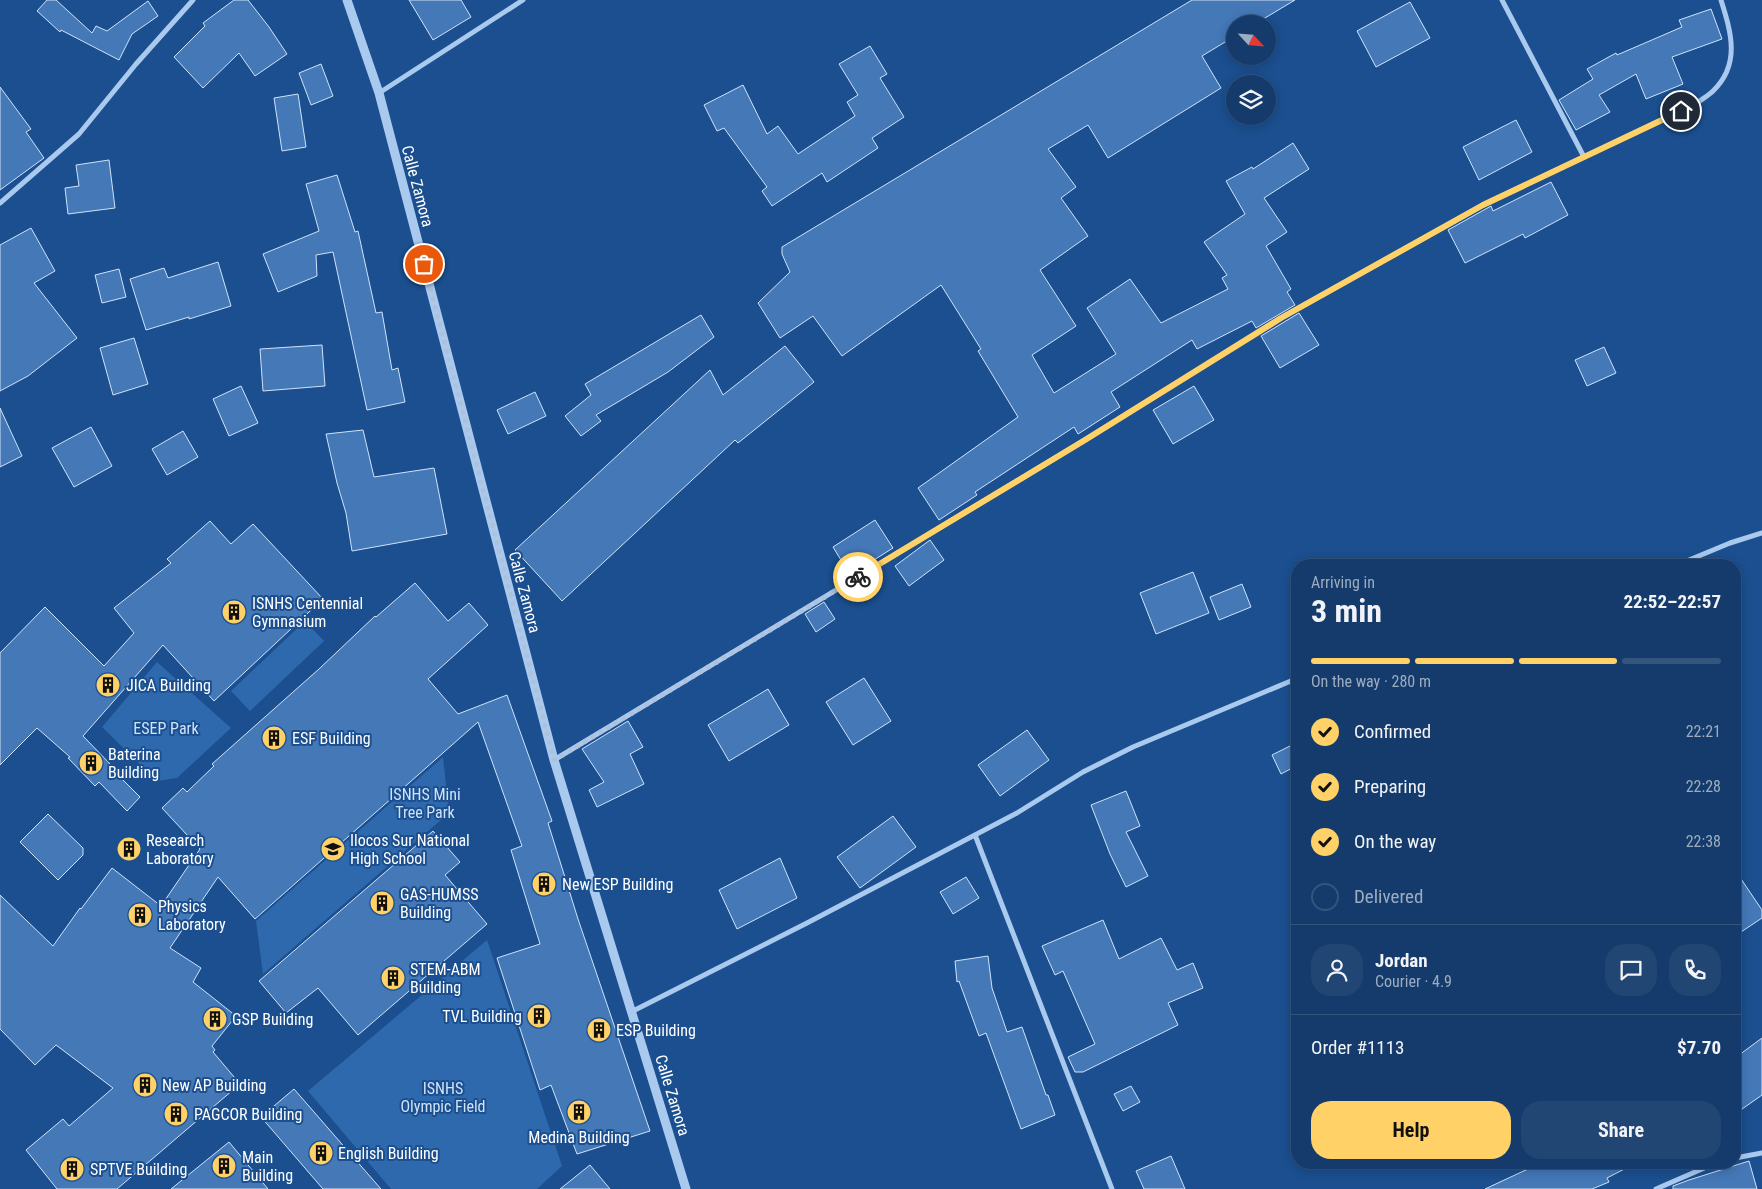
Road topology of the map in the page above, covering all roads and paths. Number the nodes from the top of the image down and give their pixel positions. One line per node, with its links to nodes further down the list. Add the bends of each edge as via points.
1 (193, 0): 8 (street, via 79,134)
2 (347, 0): 6 (street, Calle Zamora)
3 (523, 0): 6 (street)
4 (1502, 0): 7 (street)
5 (1721, 0): 7 (street, via 1731,31 1732,54 1714,91 1697,103)
6 (378, 93): 12 (street, Calle Zamora)
7 (1584, 157): 12 (street, via 1483,205 1281,318)
8 (0, 203)
9 (1762, 532): 10 (street)
10 (1691, 559)
11 (1291, 681): 13 (street, via 1133,747)
12 (554, 760): 14 (street, Calle Zamora)
13 (975, 835): 14 (street); 19 (street)
14 (631, 1012): 18 (street, Calle Zamora)
15 (1762, 1153): 16 (street)
16 (1741, 1157)
17 (1702, 1169): 20 (street)
18 (686, 1189)
19 (1112, 1189)
20 (1656, 1189)

